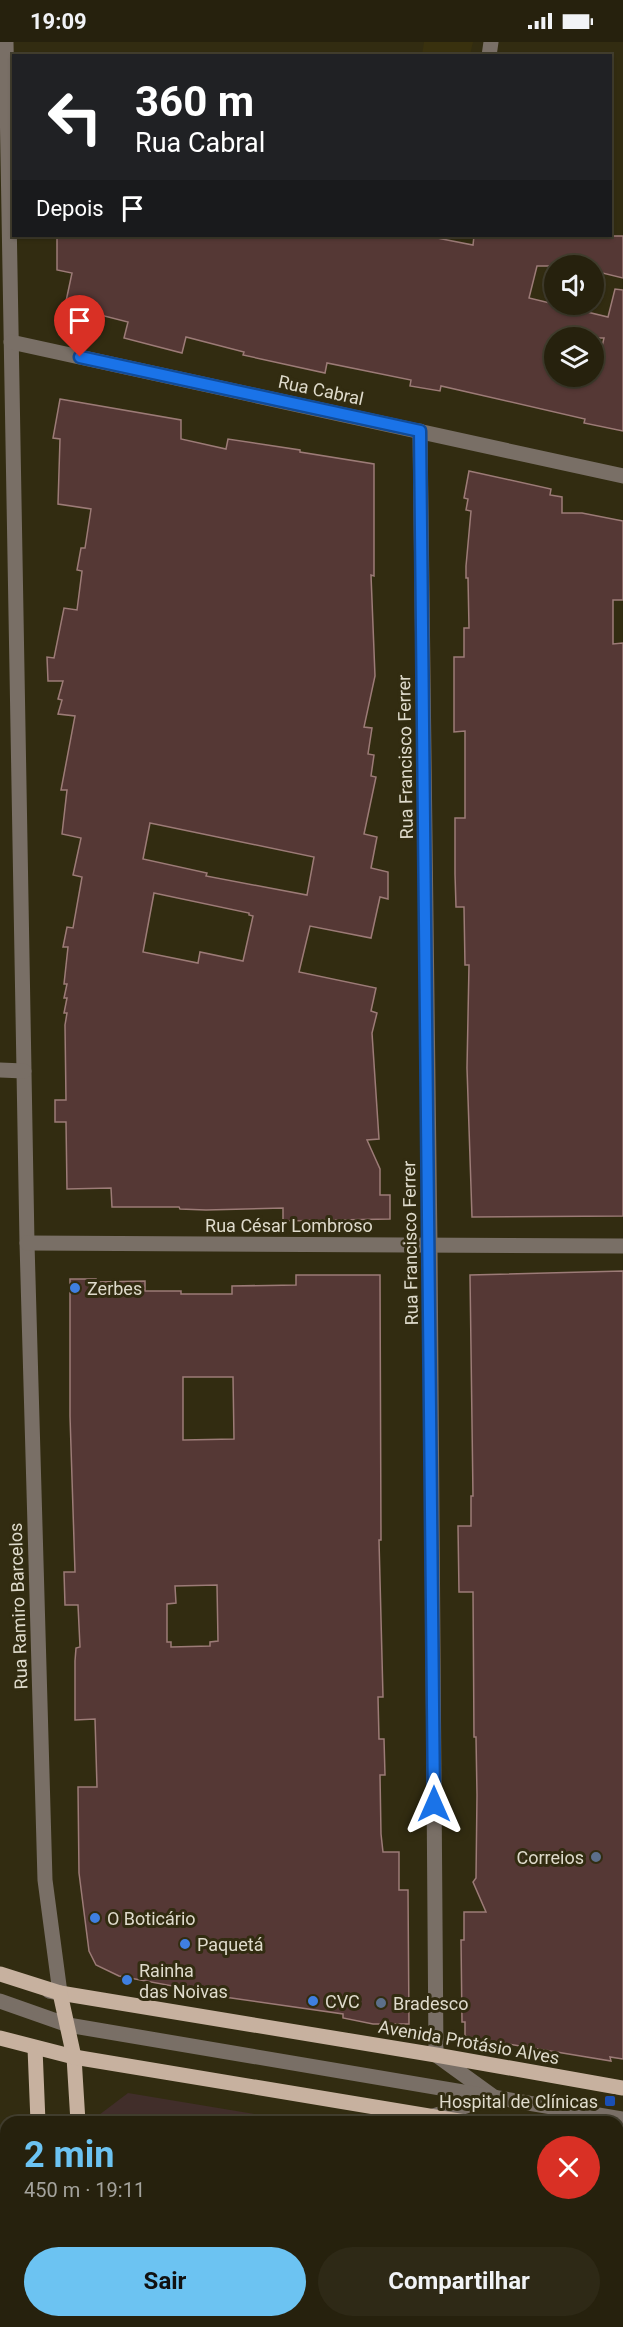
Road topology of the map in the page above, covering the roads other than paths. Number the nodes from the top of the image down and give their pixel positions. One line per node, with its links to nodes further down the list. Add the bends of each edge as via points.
1 (6, 42): 2 (street, Rua Ramiro Barcelos)
2 (11, 342): 3 (street, Rua Cabral); 6 (street, Rua Ramiro Barcelos)
3 (420, 431): 4 (street, Rua Cabral); 8 (street, Rua Francisco Ferrer)
4 (623, 476)
5 (0, 1070): 6 (street)
6 (24, 1071): 7 (street, Rua Ramiro Barcelos)
7 (27, 1243): 8 (street, Rua César Lombroso); 11 (street, Rua Ramiro Barcelos, via 45,1880)
8 (430, 1245): 9 (street, Rua César Lombroso); 17 (street, Rua Francisco Ferrer)
9 (623, 1246)
10 (0, 1976): 11 (main road, Avenida Protásio Alves)
11 (60, 1993): 13 (main road, Rua Ramiro Barcelos); 17 (main road, Avenida Protásio Alves)
12 (0, 2001): 13 (street)
13 (68, 2025): 18 (main road, Rua Ramiro Barcelos); 20 (street)
14 (0, 2031): 16 (street)
15 (0, 2038): 16 (main road)
16 (35, 2048): 18 (main road); 21 (main road)
17 (436, 2055): 19 (main road, Avenida Protásio Alves); 20 (street)
18 (74, 2057): 22 (main road, Rua Ramiro Barcelos); 23 (main road)
19 (623, 2088)
20 (494, 2097): 24 (street); 25 (street)
21 (38, 2116)
22 (78, 2116)
23 (424, 2116)
24 (433, 2116)
25 (605, 2116)

